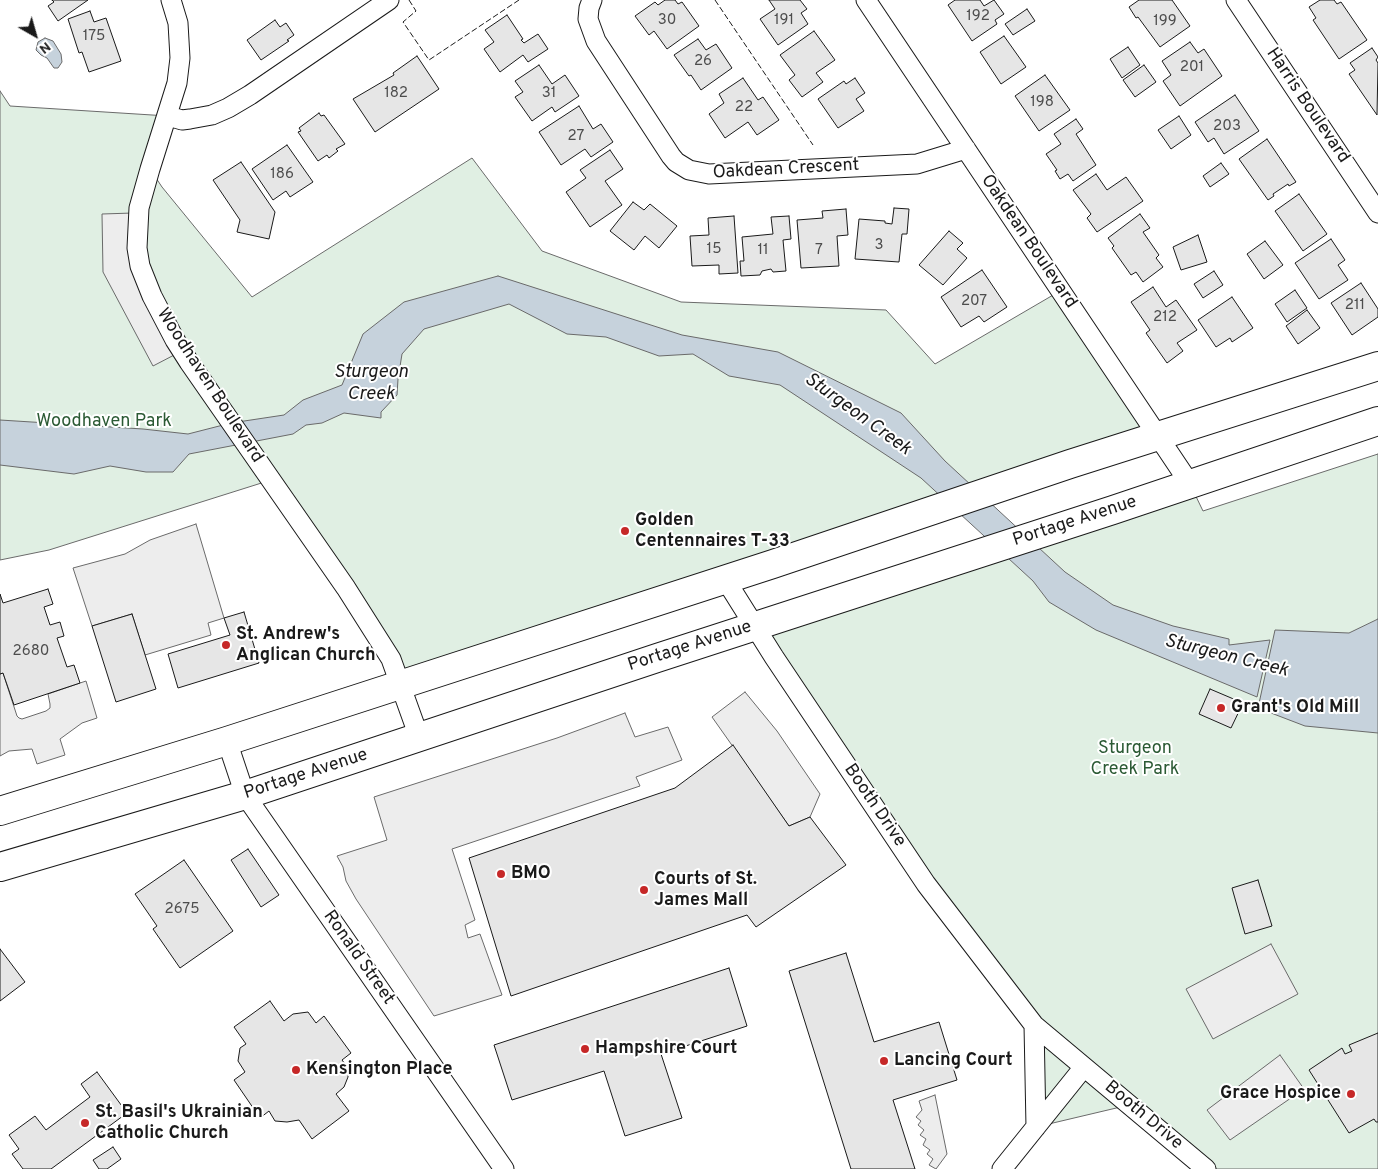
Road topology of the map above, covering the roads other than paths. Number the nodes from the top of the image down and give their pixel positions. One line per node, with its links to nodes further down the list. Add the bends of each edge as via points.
1 (171, 0): 6 (street, Woodhaven Boulevard, via 178,23 180,58)
2 (389, 0): 6 (street, via 228,108 190,119)
3 (592, 0): 7 (street, Oakdean Crescent, via 588,19 596,41 671,156 689,170 709,174 917,164)
4 (866, 0): 7 (street, Oakdean Boulevard)
5 (1236, 0): 8 (street, Harris Boulevard)
6 (168, 116): 15 (street, Woodhaven Boulevard, via 139,208 137,248 140,266 152,296 189,362 386,651)
7 (966, 149): 11 (street, Oakdean Boulevard)
8 (1378, 213)
9 (1378, 366): 11 (highway)
10 (1378, 421): 12 (highway, Portage Avenue)
11 (1157, 437): 12 (street, Oakdean Boulevard); 13 (highway)
12 (1190, 484): 14 (highway, Portage Avenue)
13 (726, 579): 14 (street, Booth Drive); 15 (highway)
14 (755, 626): 16 (highway, Portage Avenue); 21 (street, Booth Drive, via 926,884)
15 (399, 684): 16 (street, Woodhaven Boulevard); 17 (highway)
16 (418, 737): 18 (highway, Portage Avenue)
17 (226, 741): 18 (street, Ronald Street); 19 (highway)
18 (245, 795): 20 (highway, Portage Avenue); 24 (street, Ronald Street)
19 (0, 811)
20 (0, 867)
21 (1034, 1025): 22 (street, Booth Drive); 23 (street)
22 (1084, 1067): 23 (street); 26 (street, Booth Drive)
23 (1036, 1127): 25 (street)
24 (504, 1169)
25 (1002, 1169)
26 (1206, 1169)

